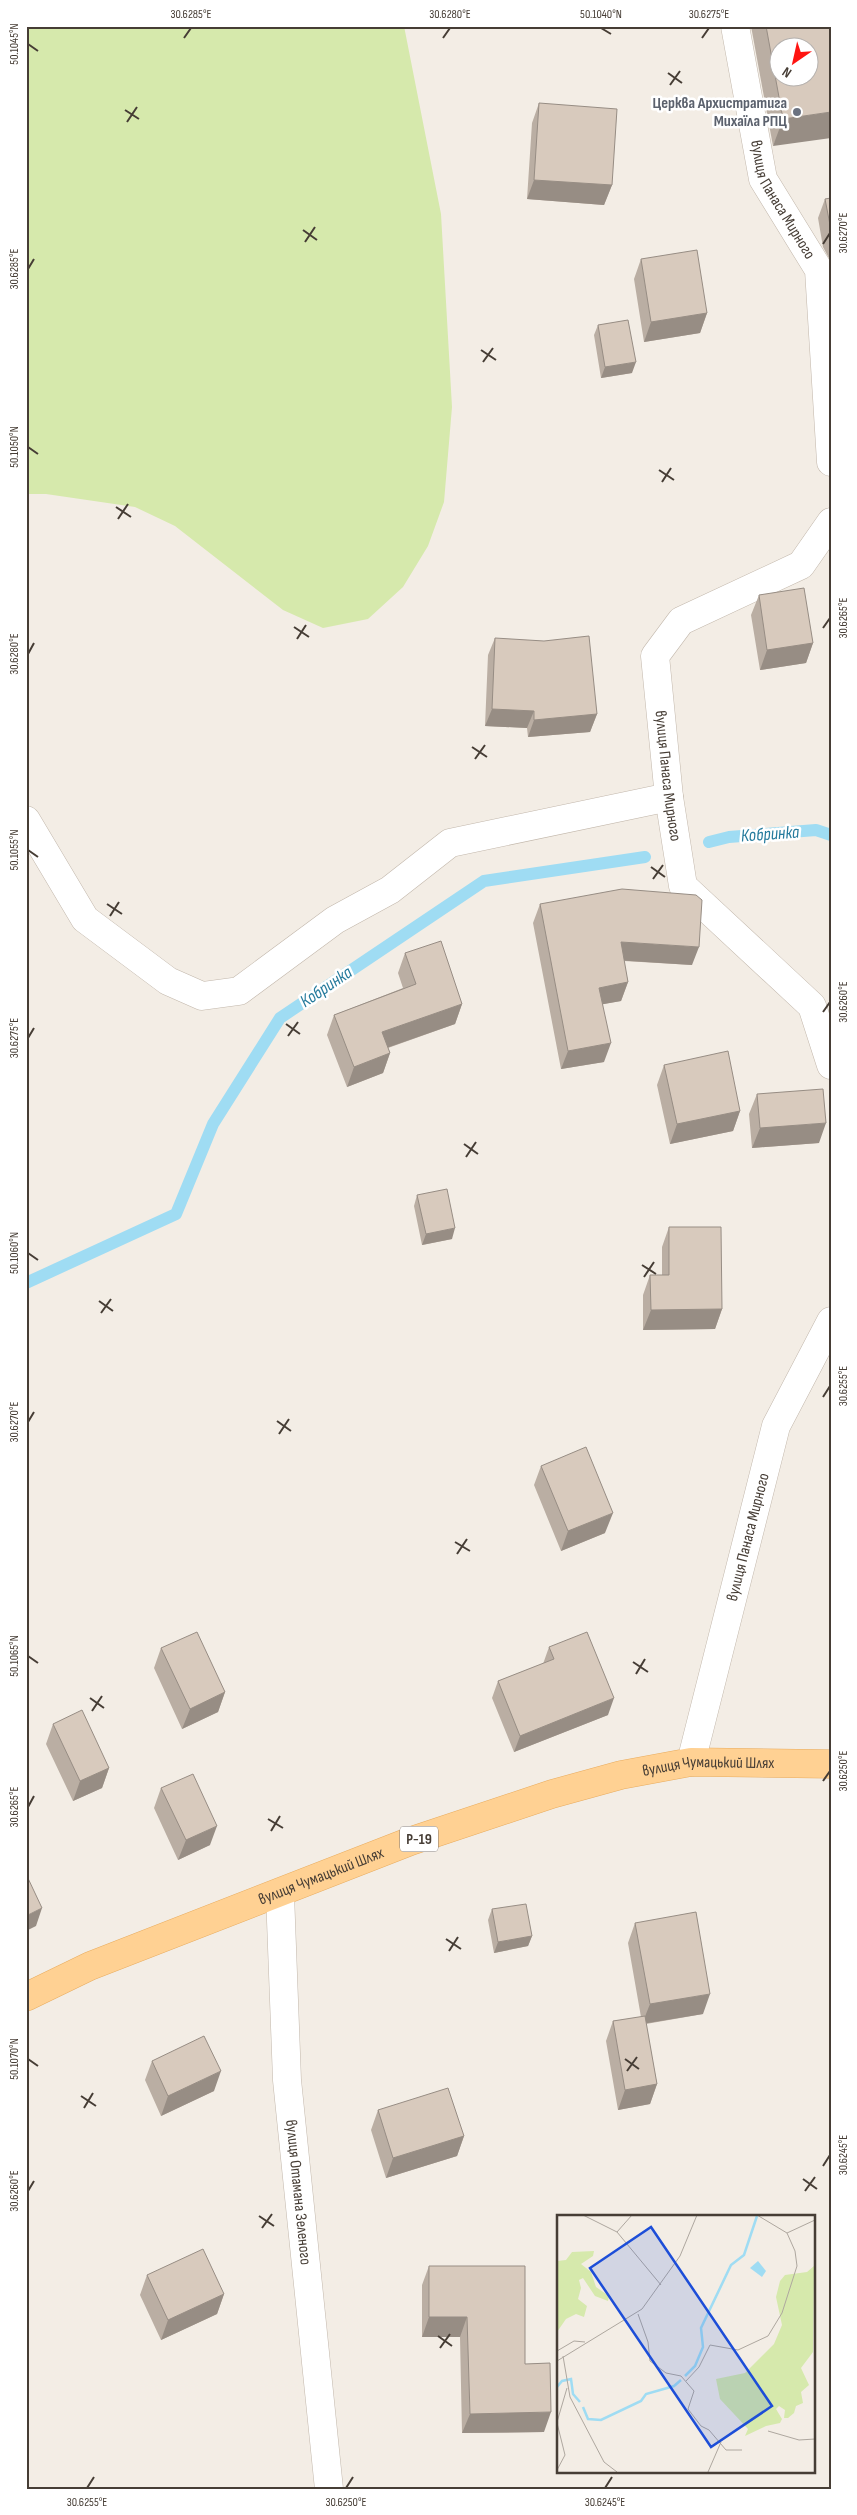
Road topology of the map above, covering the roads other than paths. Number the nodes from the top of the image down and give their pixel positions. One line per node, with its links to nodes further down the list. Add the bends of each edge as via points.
1 (735, 26): 2 (street, вулиця Панаса Мирного, via 763,179 819,270)
2 (831, 462)
3 (831, 522): 4 (street, вулиця Панаса Мирного, via 801,565 681,621 655,656)
4 (669, 797): 5 (street, via 450,843 390,890 335,920 239,992 202,996 168,982 85,919); 6 (street, вулиця Панаса Мирного, via 683,886 812,1006)
5 (26, 820)
6 (831, 1065)
7 (831, 1321): 8 (street, вулиця Панаса Мирного, via 776,1426)
8 (691, 1762): 9 (main road, вулиця Чумацький Шлях / Р-19); 10 (main road, вулиця Чумацький Шлях / Р-19, via 621,1775 552,1794 411,1841)
9 (831, 1764)
10 (280, 1894): 11 (main road, вулиця Чумацький Шлях / Р-19, via 90,1966); 12 (street, вулиця Отамана Зеленого, via 287,2080)
11 (26, 1997)
12 (328, 2489)

